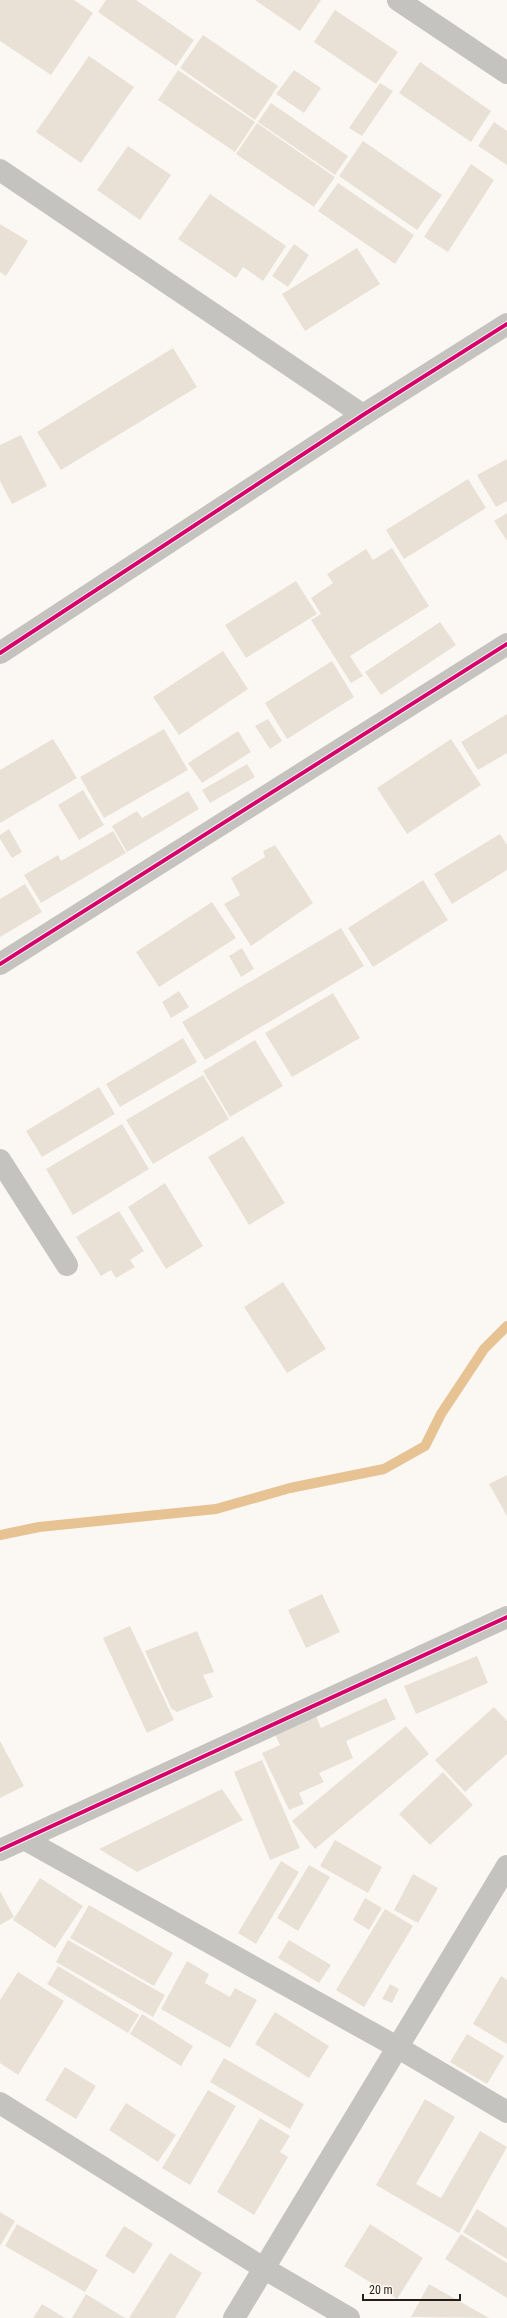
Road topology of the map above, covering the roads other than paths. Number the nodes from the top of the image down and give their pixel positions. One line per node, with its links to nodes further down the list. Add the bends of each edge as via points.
1 (398, 0): 2 (street)
2 (507, 73)
3 (0, 170): 5 (street)
4 (507, 324): 5 (street)
5 (363, 415): 7 (street)
6 (507, 644): 8 (street)
7 (0, 653)
8 (0, 964)
9 (0, 1160): 10 (street)
10 (67, 1265)
11 (507, 1617): 12 (street)
12 (24, 1840): 13 (street); 15 (street)
13 (0, 1850)
14 (507, 1866): 15 (street)
15 (397, 2047): 17 (street); 18 (street)
16 (0, 2104): 18 (street)
17 (507, 2112)
18 (265, 2269): 19 (street); 20 (street)
19 (234, 2318)
20 (349, 2318)

